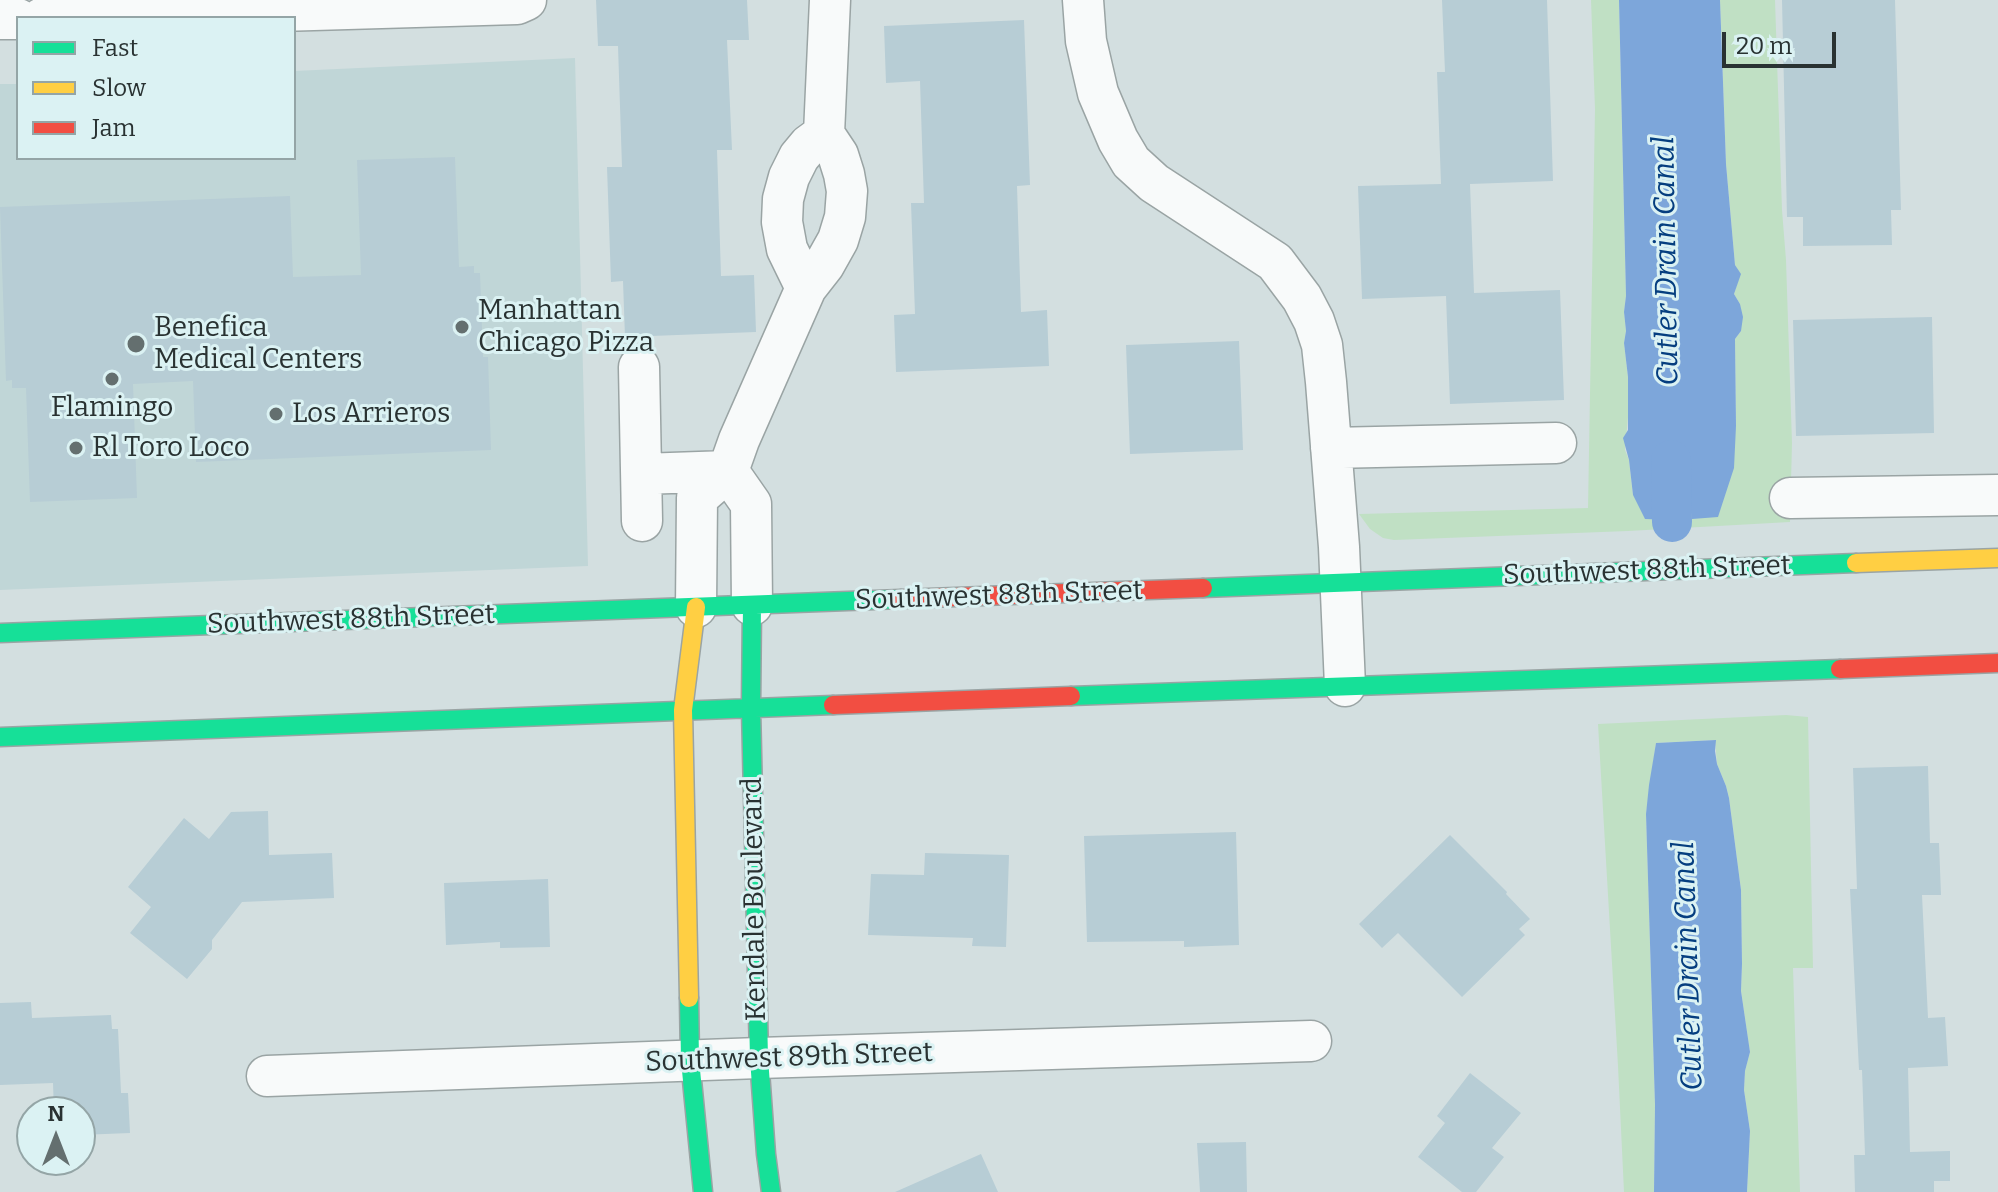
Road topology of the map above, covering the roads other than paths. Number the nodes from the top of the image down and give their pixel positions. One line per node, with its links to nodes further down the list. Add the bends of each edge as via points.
1 (526, 0): 4 (street, via 501,5)
2 (830, 0): 5 (street)
3 (1083, 0): 9 (street, via 1094,80 1131,162 1154,183 1275,262 1302,298 1322,345)
4 (113, 16)
5 (824, 134): 6 (street, via 844,174 845,217 838,240); 6 (street, via 799,157 783,199 787,249)
6 (806, 288): 10 (street)
7 (639, 367): 11 (street)
8 (1556, 443): 9 (street)
9 (1331, 448): 16 (street)
10 (728, 471): 11 (street); 17 (street, via 751,504); 18 (street, via 697,498)
11 (642, 474): 14 (street)
12 (1998, 495): 13 (street)
13 (1790, 498)
14 (642, 521)
15 (1998, 558): 16 (main road, Southwest 88th Street)
16 (1341, 583): 17 (main road, Southwest 88th Street); 21 (street)
17 (752, 605): 18 (main road, Southwest 88th Street); 22 (main road, Kendale Boulevard)
18 (696, 607): 19 (main road, Southwest 88th Street); 23 (main road)
19 (0, 633)
20 (1998, 663): 21 (main road)
21 (1345, 686): 22 (main road)
22 (751, 708): 23 (main road); 26 (main road, Kendale Boulevard)
23 (683, 710): 24 (main road); 27 (main road)
24 (0, 737)
25 (1311, 1041): 26 (street, Southwest 89th Street)
26 (759, 1058): 27 (street, Southwest 89th Street); 30 (main road, Kendale Boulevard)
27 (690, 1060): 28 (street, Southwest 89th Street); 29 (main road)
28 (267, 1076)
29 (703, 1192)
30 (771, 1192)

